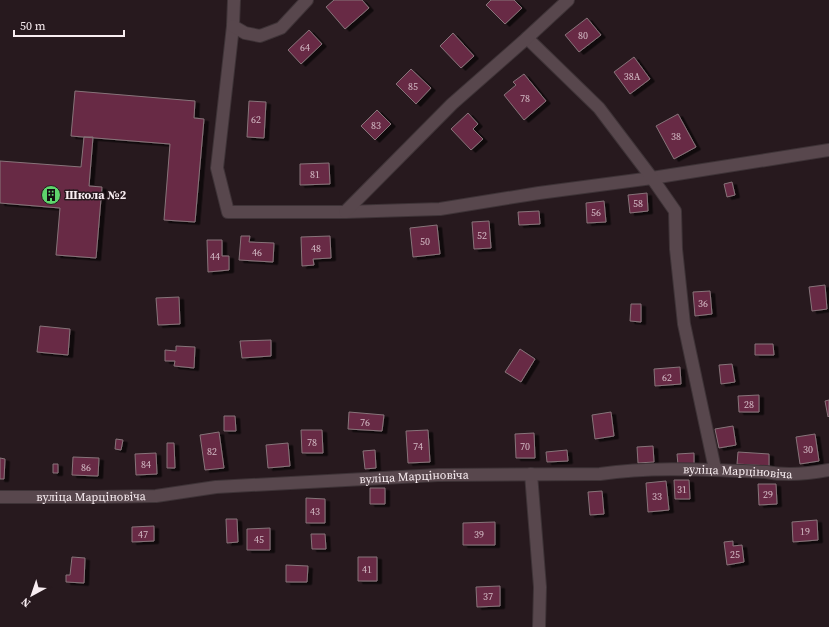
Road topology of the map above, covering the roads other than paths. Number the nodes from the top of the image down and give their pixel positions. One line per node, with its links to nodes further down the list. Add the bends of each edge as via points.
1 (234, 0): 4 (street)
2 (307, 0): 4 (street, via 281,28 260,36 245,33)
3 (568, 0): 5 (street)
4 (233, 26): 8 (street, via 217,168 228,212)
5 (527, 38): 7 (street, via 599,108); 8 (street, via 452,104)
6 (829, 150): 7 (street)
7 (652, 178): 8 (street, via 440,209); 9 (street, via 674,211 684,324)
8 (345, 212)
9 (715, 469): 10 (street, вуліца Марціновіча, via 779,474 809,474); 11 (street, вуліца Марціновіча)
10 (829, 470)
11 (531, 474): 12 (street, вуліца Марціновіча, via 438,475 216,487 156,496); 13 (street, via 540,587)
12 (0, 497)
13 (539, 627)

